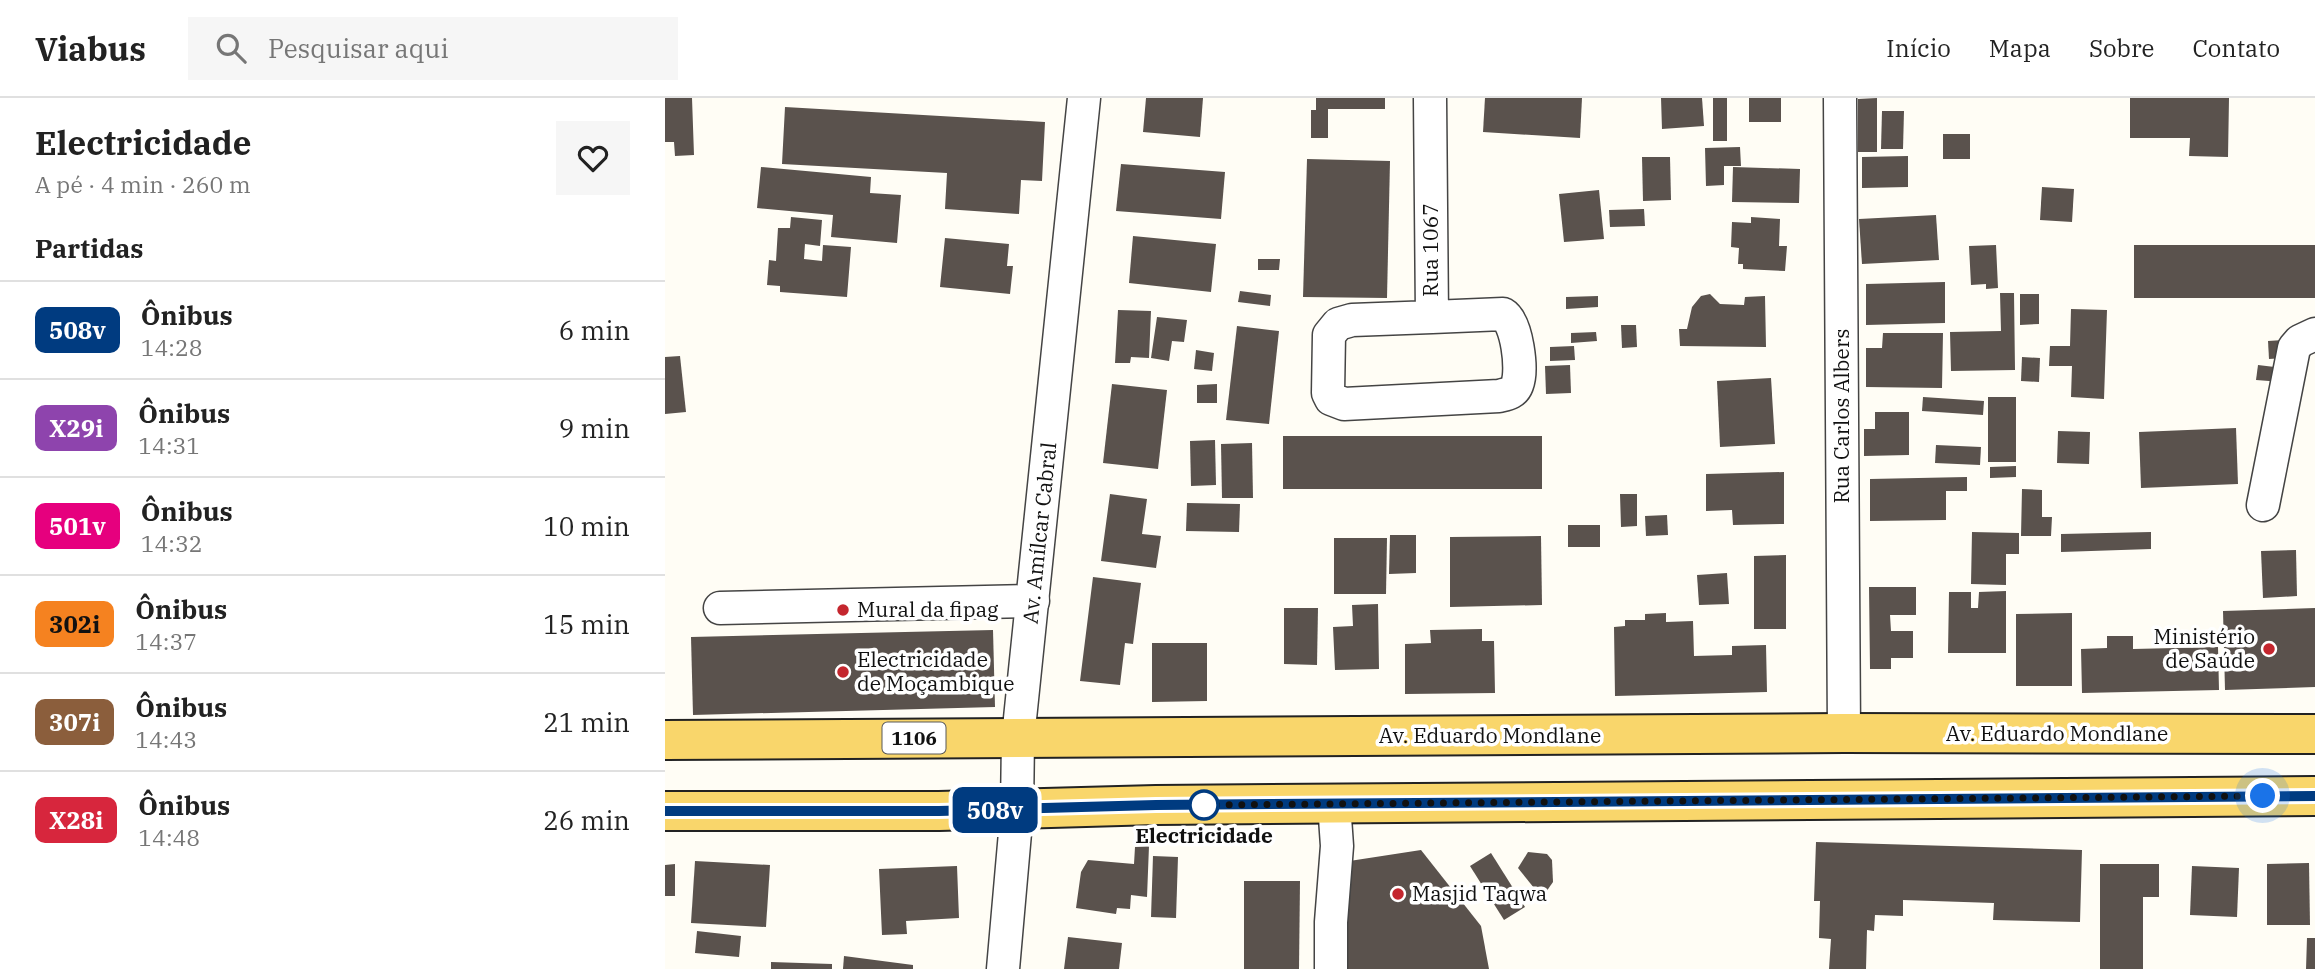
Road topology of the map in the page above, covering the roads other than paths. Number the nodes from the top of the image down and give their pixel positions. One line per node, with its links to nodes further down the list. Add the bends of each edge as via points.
1 (1084, 98): 7 (street, Av. Amílcar Cabral)
2 (1430, 98): 4 (street, Rua 1067)
3 (1840, 98): 9 (street, Rua Carlos Albers)
4 (1432, 317): 4 (street, Rua 1067, via 1338,324 1329,335 1331,399 1344,404 1499,396 1517,387 1514,325 1509,317)
5 (2315, 334): 6 (street, via 2294,348)
6 (2263, 505)
7 (1033, 601): 8 (street); 11 (street, Av. Amílcar Cabral)
8 (720, 608)
9 (1844, 733): 10 (main road, Av. Eduardo Mondlane); 11 (main road, Av. Eduardo Mondlane / 1106)
10 (2315, 734)
11 (1018, 738): 12 (main road, Av. Eduardo Mondlane / 1106); 15 (street, Av. Amílcar Cabral)
12 (665, 740)
13 (2315, 796): 14 (main road)
14 (1334, 803): 15 (main road); 18 (street, via 1338,846)
15 (1017, 810): 16 (main road); 17 (street, Av. Amílcar Cabral)
16 (665, 811)
17 (1003, 969)
18 (1331, 969)

